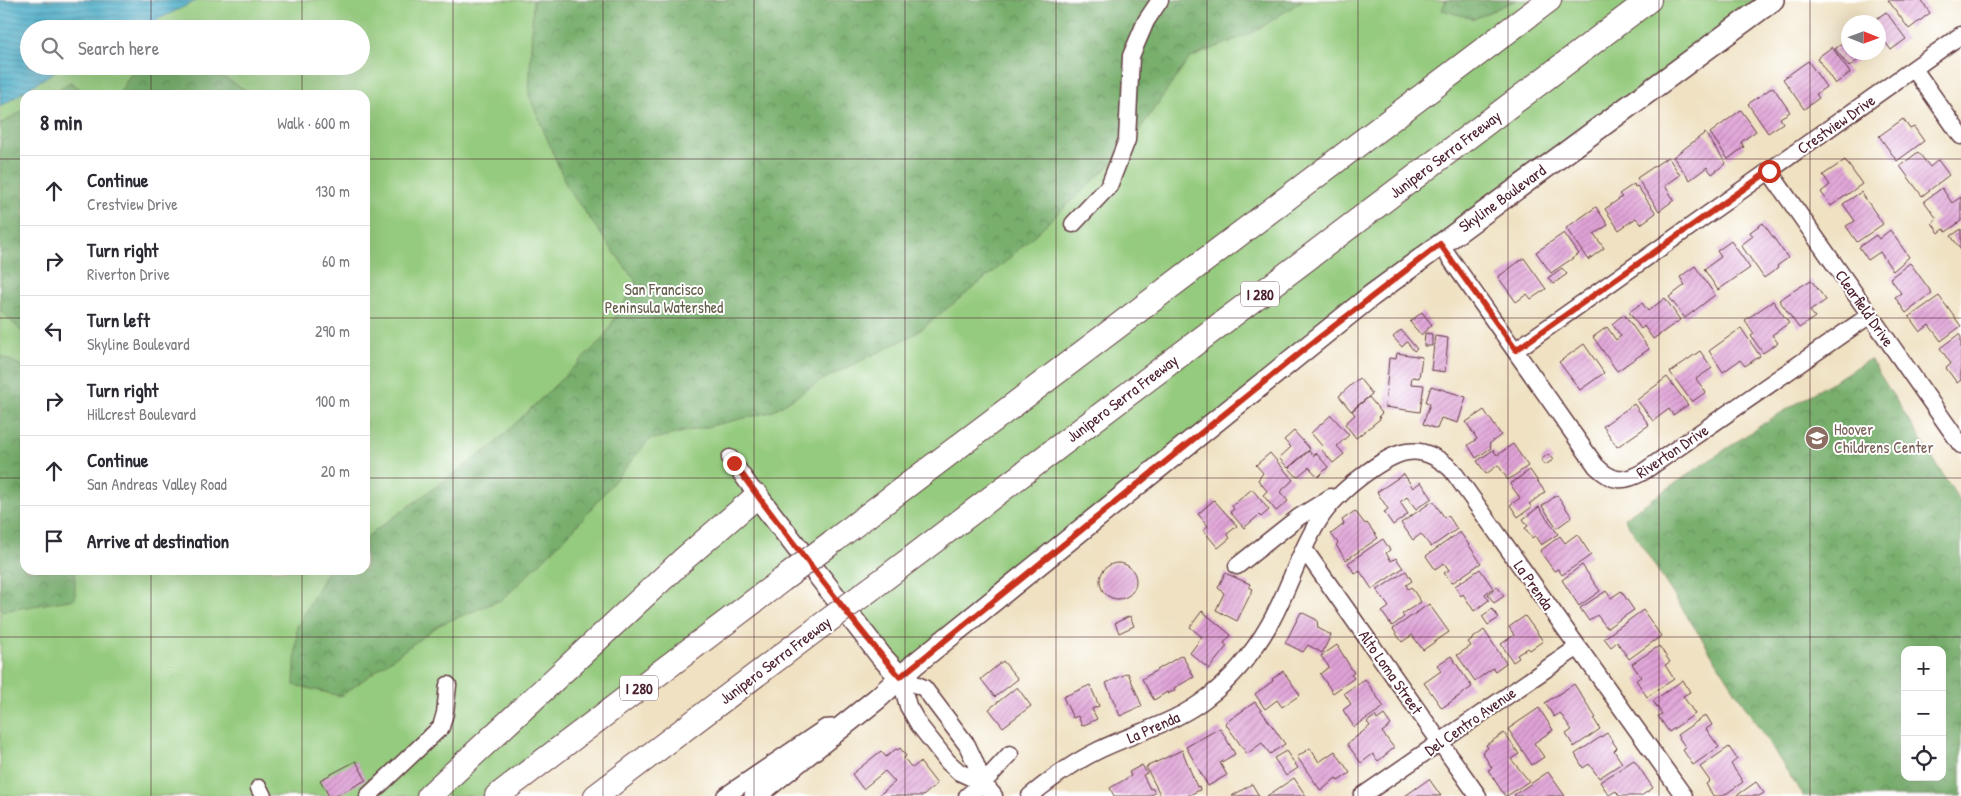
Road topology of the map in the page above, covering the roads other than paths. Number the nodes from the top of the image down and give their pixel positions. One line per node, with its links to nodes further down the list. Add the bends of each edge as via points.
1 (1160, 0): 9 (street, via 1146,21 1132,56 1127,140 1113,177 1109,186)
2 (1548, 0): 28 (highway, I 280, bridge)
3 (1648, 0): 29 (highway, Junipero Serra Freeway / I 280, bridge)
4 (1773, 0): 10 (main road, Skyline Boulevard)
5 (1961, 35): 6 (street, Crestview Drive)
6 (1914, 69): 7 (street); 8 (street, Crestview Drive)
7 (1961, 136)
8 (1769, 171): 11 (street, Clearfield Drive); 12 (street, Crestview Drive)
9 (1073, 224)
10 (1440, 244): 12 (street, Riverton Drive); 20 (main road, Skyline Boulevard)
11 (1870, 315): 12 (street, Riverton Drive, via 1643,472 1618,480 1605,475 1596,466); 13 (street, Clearfield Drive)
12 (1516, 350)
13 (1961, 445)
14 (730, 458): 16 (street)
15 (1350, 485): 17 (street, La Prenda, via 1328,506); 18 (street, La Prenda, via 1299,518); 19 (street, La Prenda, via 1384,459 1402,452 1421,452 1440,458 1452,470)
16 (757, 496): 20 (main road); 27 (highway, via 684,558)
17 (1304, 549): 23 (street, Alto Loma Street); 34 (street, La Prenda, via 1270,624 1232,675 1208,697 1181,715 1100,749 1073,764)
18 (1237, 566)
19 (1578, 647): 23 (street, Del Centro Avenue); 37 (street, La Prenda)
20 (900, 677): 22 (main road, Skyline Boulevard); 25 (street, via 924,688 966,745); 25 (street, via 908,706 919,725 959,772)
21 (448, 685): 26 (street, via 441,727)
22 (842, 727): 30 (street, Skyline Boulevard, via 825,728); 31 (main road, Skyline Boulevard)
23 (1440, 742): 35 (street, Del Centro Avenue); 36 (street, Alto Loma Street)
24 (1010, 754): 25 (street)
25 (983, 783): 32 (street); 33 (street)
26 (368, 796)
27 (429, 796)
28 (497, 796)
29 (596, 796)
30 (725, 796)
31 (755, 796)
32 (967, 796)
33 (994, 796)
34 (1030, 796)
35 (1362, 796)
36 (1478, 796)
37 (1684, 796)

